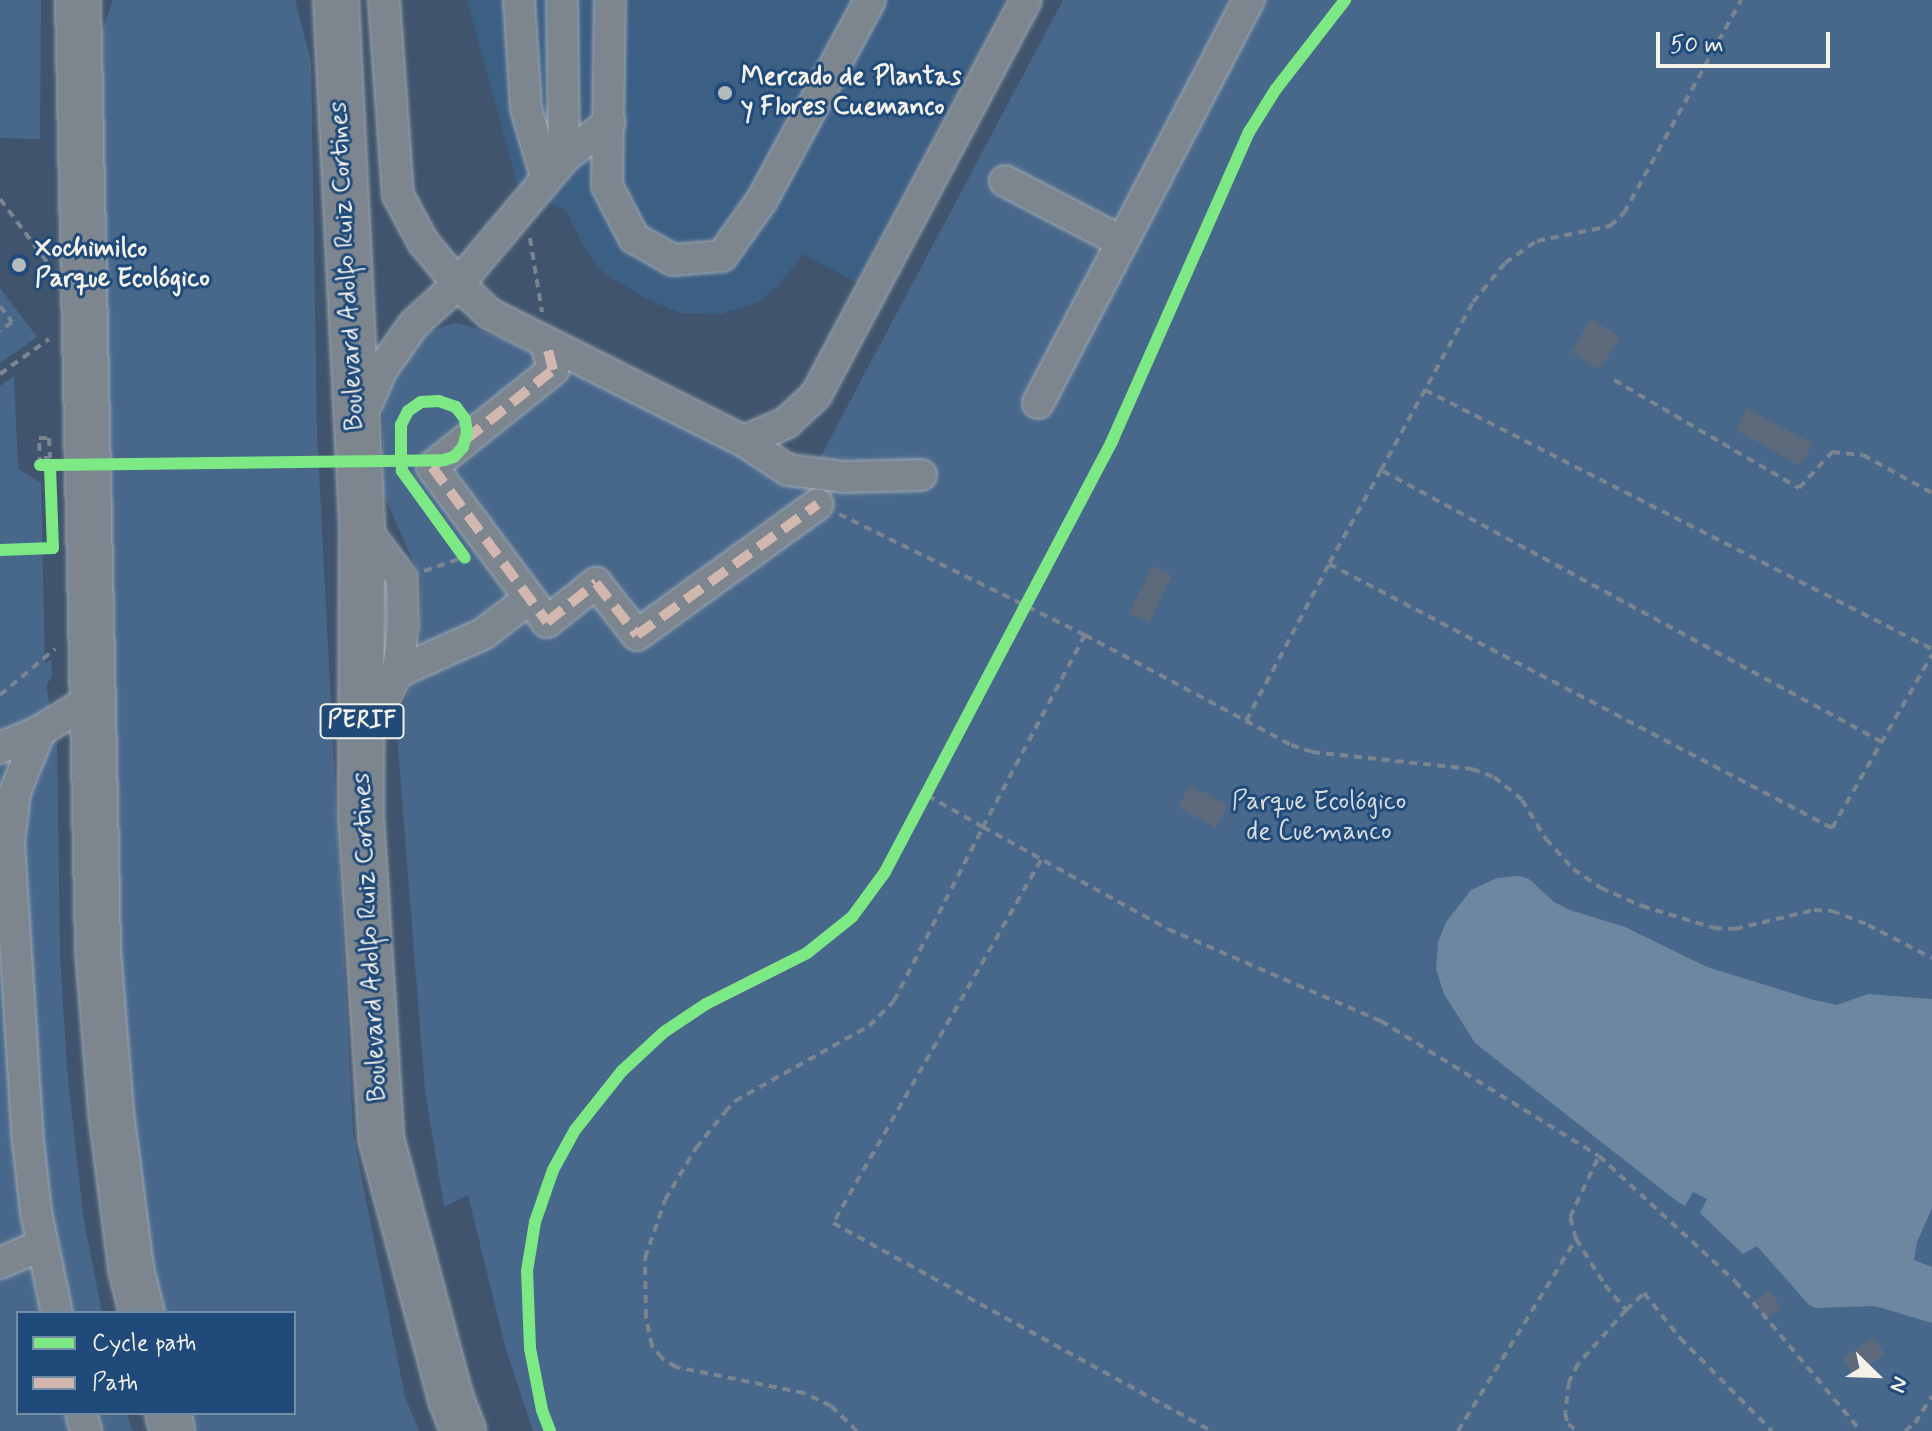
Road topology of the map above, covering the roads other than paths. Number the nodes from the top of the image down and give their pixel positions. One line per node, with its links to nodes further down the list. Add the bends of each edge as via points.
1 (78, 0): 24 (highway)
2 (336, 0): 17 (highway, Boulevard Adolfo Ruiz Cortines / PERIF)
3 (384, 0): 14 (street, via 398,195 423,242)
4 (519, 0): 11 (street, via 526,109)
5 (562, 0): 11 (street)
6 (610, 0): 10 (street)
7 (870, 0): 10 (street, via 762,200 722,256 673,260 634,238 607,186)
8 (1026, 0): 18 (street, via 816,395 786,423)
9 (1249, 0): 13 (street)
10 (610, 122): 11 (street)
11 (555, 168): 14 (street)
12 (1005, 181): 13 (street)
13 (1122, 242): 16 (street)
14 (458, 284): 15 (street, via 490,314); 17 (street, via 414,324 382,369)
15 (546, 342): 18 (street); 22 (street, via 553,370 432,467)
16 (1038, 403)
17 (357, 428): 21 (highway, Boulevard Adolfo Ruiz Cortines / PERIF)
18 (744, 441): 19 (street, via 788,470 844,477)
19 (921, 475)
20 (818, 504): 22 (street, via 637,635 596,583 547,622)
21 (362, 525): 23 (street, via 402,578); 26 (highway, Boulevard Adolfo Ruiz Cortines / PERIF)
22 (529, 599): 23 (street, via 483,634)
23 (398, 672): 26 (street)
24 (93, 698): 25 (street); 31 (highway, via 98,950 107,1068 131,1269)
25 (40, 731): 27 (street); 28 (street, via 15,792 9,842 27,1132)
26 (362, 743): 32 (highway, Boulevard Adolfo Ruiz Cortines / PERIF, via 361,816 381,1138)
27 (0, 748)
28 (42, 1245): 29 (street); 30 (street)
29 (0, 1263)
30 (57, 1311)
31 (142, 1311)
32 (463, 1431)

